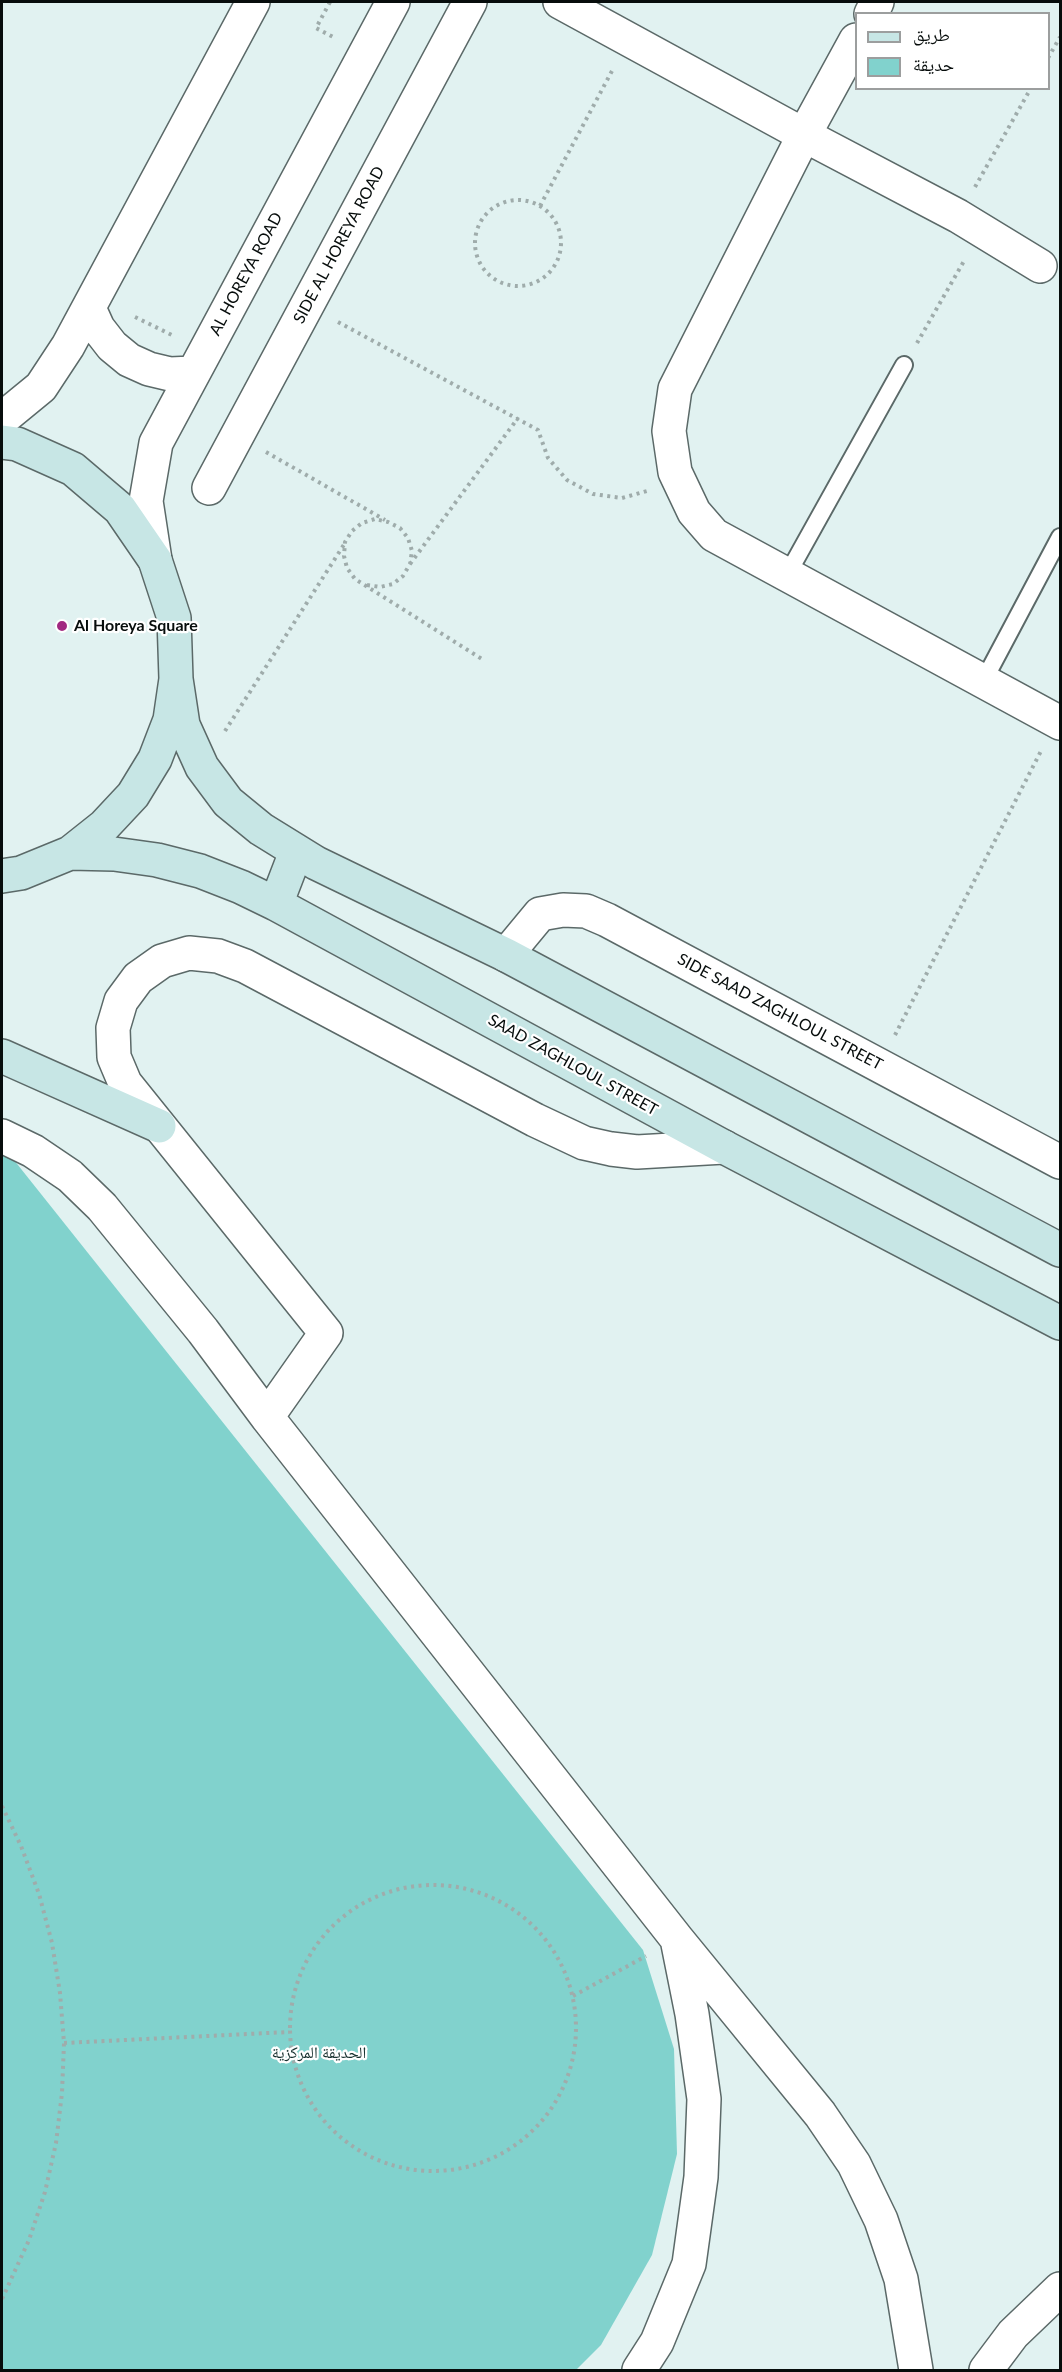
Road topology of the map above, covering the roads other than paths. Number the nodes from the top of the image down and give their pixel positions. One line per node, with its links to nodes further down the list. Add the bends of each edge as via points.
1 (253, 2): 8 (street)
2 (393, 2): 9 (street, AL HOREYA ROAD)
3 (470, 2): 13 (street, SIDE AL HOREYA ROAD)
4 (560, 2): 6 (street)
5 (855, 42): 6 (street)
6 (804, 135): 7 (street); 16 (street, via 675,389 669,431 675,472 694,512 714,535)
7 (1040, 266)
8 (92, 303): 9 (street, via 98,328 129,360 170,374); 11 (street, via 41,387)
9 (198, 362): 15 (street, AL HOREYA ROAD, via 156,443 146,501)
10 (904, 365): 16 (lane)
11 (2, 419)
12 (2, 442): 15 (main road, via 17,444 73,470 120,509)
13 (209, 488)
14 (1060, 537): 18 (lane)
15 (155, 560): 17 (main road, via 174,618)
16 (788, 575): 18 (street)
17 (176, 679): 20 (main road, via 183,725 202,767 228,802); 21 (main road, via 170,720 155,759 133,795 104,826)
18 (983, 682): 19 (street)
19 (1059, 722)
20 (296, 852): 23 (main road); 24 (main road)
21 (70, 853): 22 (main road, via 21,873); 23 (main road, SAAD ZAGHLOUL STREET, via 157,860 200,871)
22 (2, 876)
23 (276, 904): 28 (main road, SAAD ZAGHLOUL STREET)
24 (506, 955): 29 (street, SIDE SAAD ZAGHLOUL STREET, via 540,914 586,911); 30 (main road)
25 (2, 1056): 26 (main road)
26 (159, 1126): 28 (street, via 124,1083 114,1057 113,1028 122,1001 138,978 162,961 189,953 218,956 245,966 584,1143 637,1152); 32 (street, via 326,1333)
27 (2, 1136): 32 (street, via 33,1150 70,1176 102,1207)
28 (724, 1147): 31 (main road, SAAD ZAGHLOUL STREET)
29 (1060, 1162)
30 (1060, 1250)
31 (1060, 1323)
32 (267, 1417): 33 (street)
33 (677, 1939): 35 (street, via 704,2099 701,2177 689,2264 657,2342); 36 (street, via 820,2114 854,2164 881,2220 900,2279)
34 (1060, 2289): 37 (street, via 1013,2334)
35 (639, 2370)
36 (916, 2370)
37 (986, 2370)

